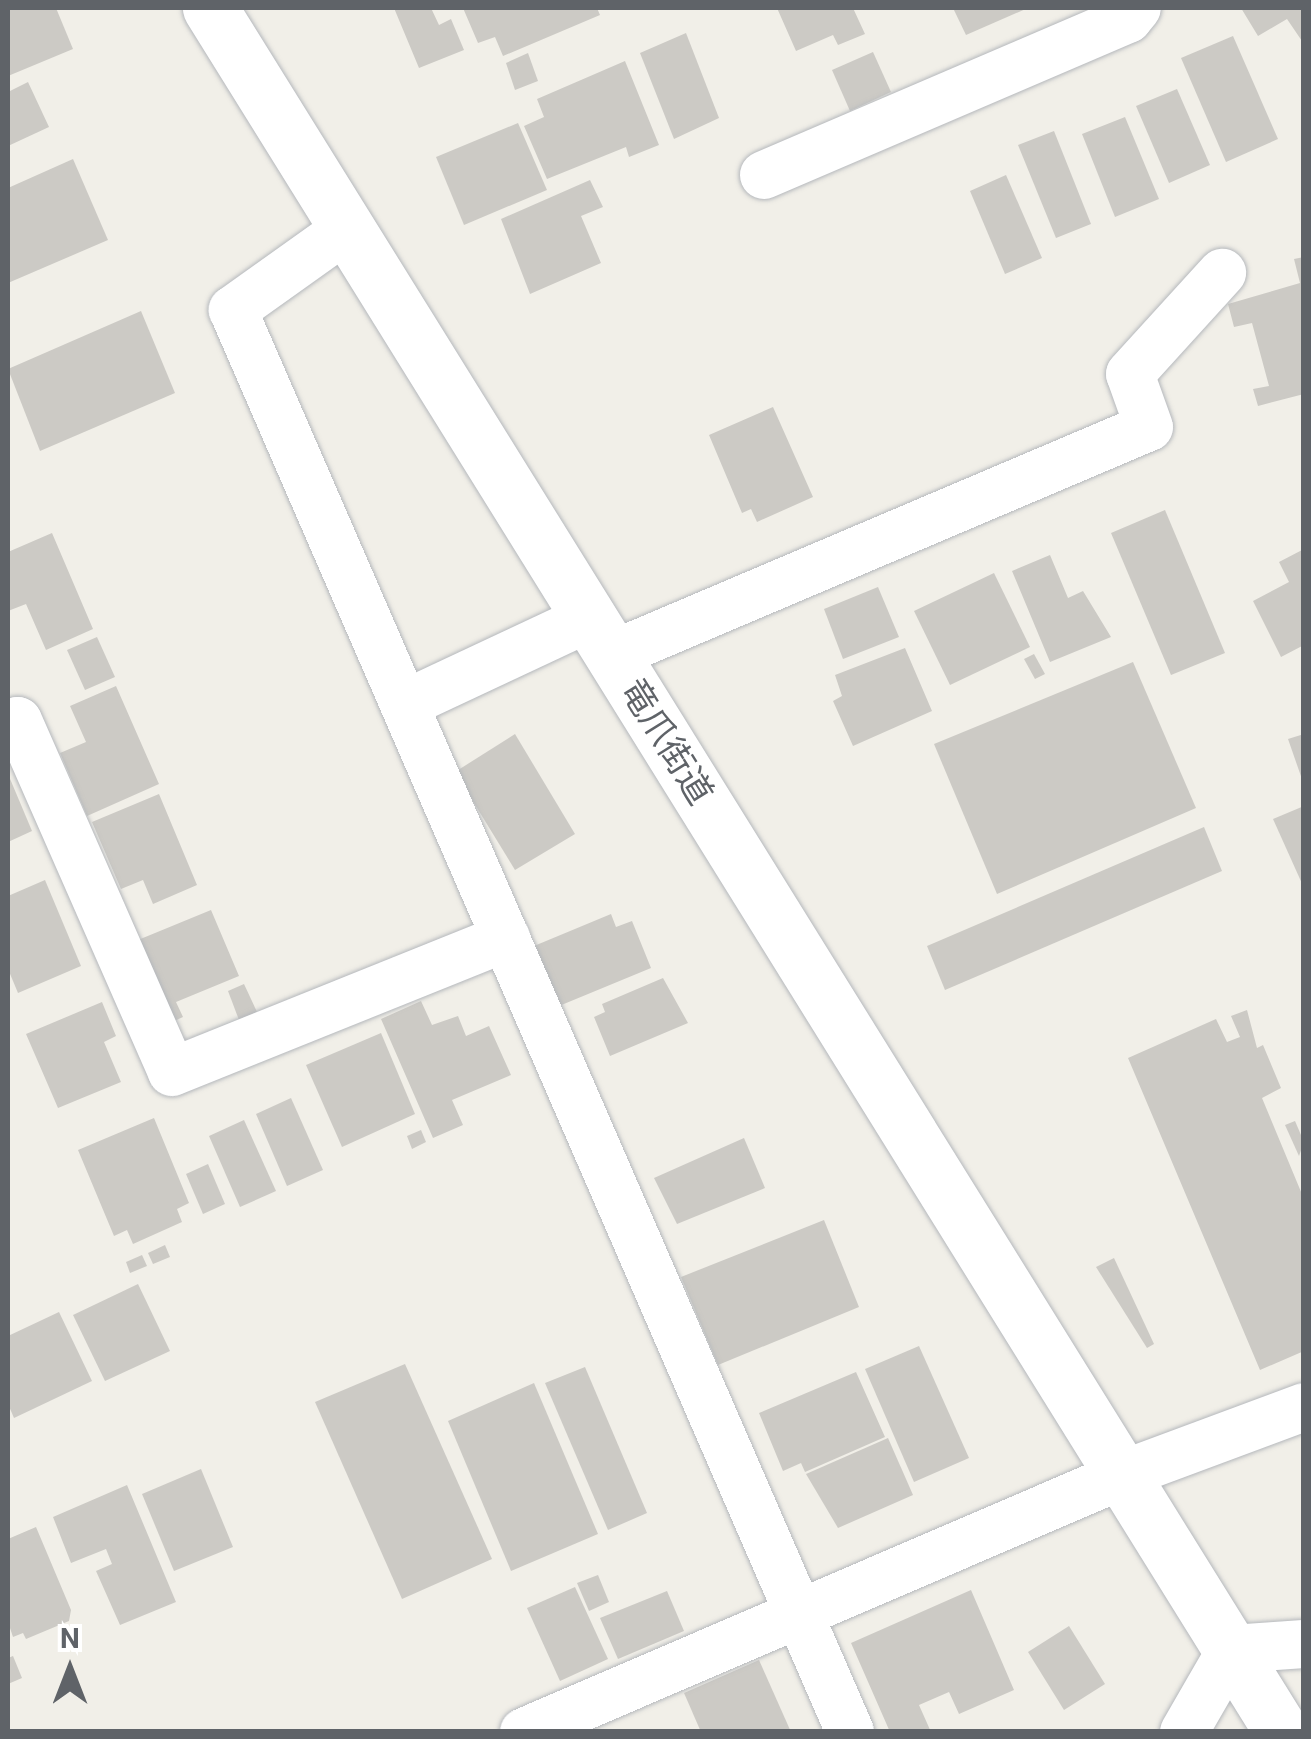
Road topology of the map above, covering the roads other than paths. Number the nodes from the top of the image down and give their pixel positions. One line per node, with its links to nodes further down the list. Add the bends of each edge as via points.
1 (210, 8): 4 (main road, 竜爪街道)
2 (1137, 8): 3 (street, via 1128,20)
3 (764, 175)
4 (346, 230): 6 (main road, 竜爪街道); 7 (street, via 233,310)
5 (1222, 273): 6 (street, via 1130,374 1149,427)
6 (600, 636): 7 (street); 11 (main road, 竜爪街道)
7 (404, 704): 9 (street)
8 (8, 726): 9 (street, via 18,722 172,1072)
9 (506, 938): 12 (street)
10 (1304, 1407): 11 (street)
11 (1127, 1473): 12 (street); 14 (main road, 竜爪街道)
12 (802, 1614): 15 (street); 16 (street)
13 (1304, 1644): 14 (street)
14 (1232, 1649): 17 (street); 18 (main road, 竜爪街道)
15 (524, 1732)
16 (850, 1732)
17 (1184, 1732)
18 (1282, 1732)

